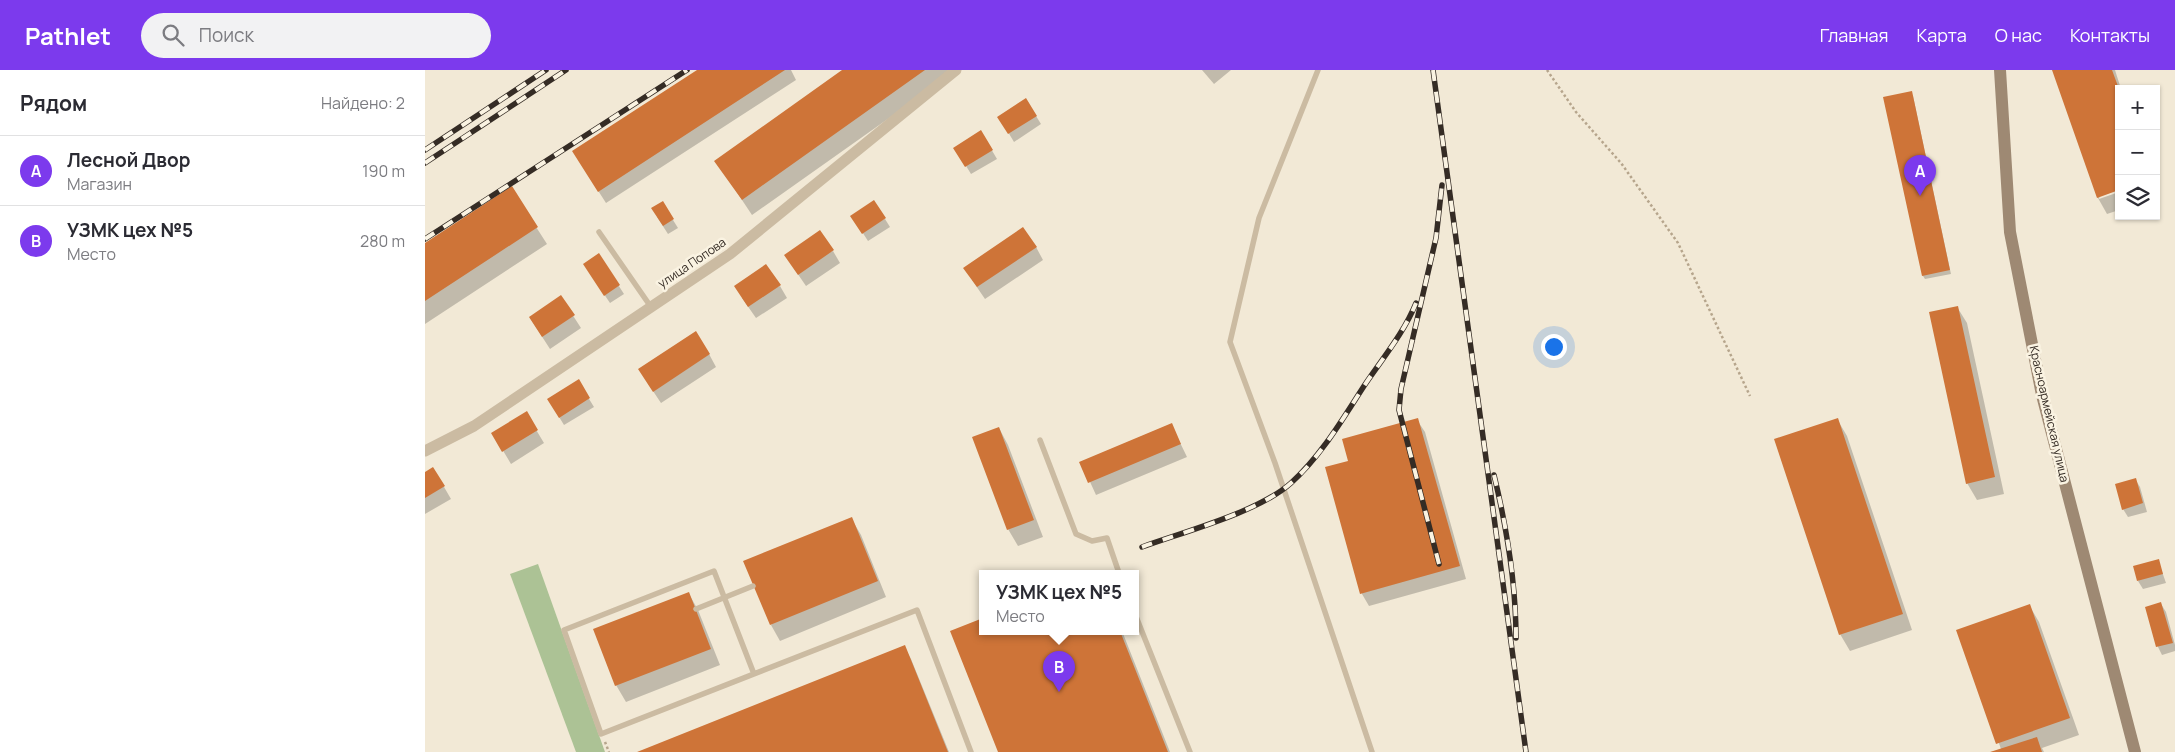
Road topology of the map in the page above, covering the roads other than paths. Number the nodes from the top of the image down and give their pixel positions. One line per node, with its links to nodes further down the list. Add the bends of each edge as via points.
1 (955, 70): 5 (street, улица Попова, via 730,254)
2 (1318, 70): 16 (lane, via 1259,218 1230,342)
3 (2000, 70): 17 (street, Красноармейская улица, via 2010,232 2042,395)
4 (599, 232): 5 (lane)
5 (651, 307): 7 (street, улица Попова, via 474,426)
6 (1040, 440): 8 (lane, via 1076,534 1092,541 1107,538)
7 (425, 451)
8 (1118, 570)
9 (753, 586): 10 (lane)
10 (725, 597): 11 (lane); 13 (lane); 13 (lane, via 714,571 565,630 601,734)
11 (696, 609)
12 (1139, 624): 15 (lane)
13 (754, 674): 14 (lane, via 917,610)
14 (971, 752)
15 (1190, 752)
16 (1372, 752)
17 (2135, 752)

